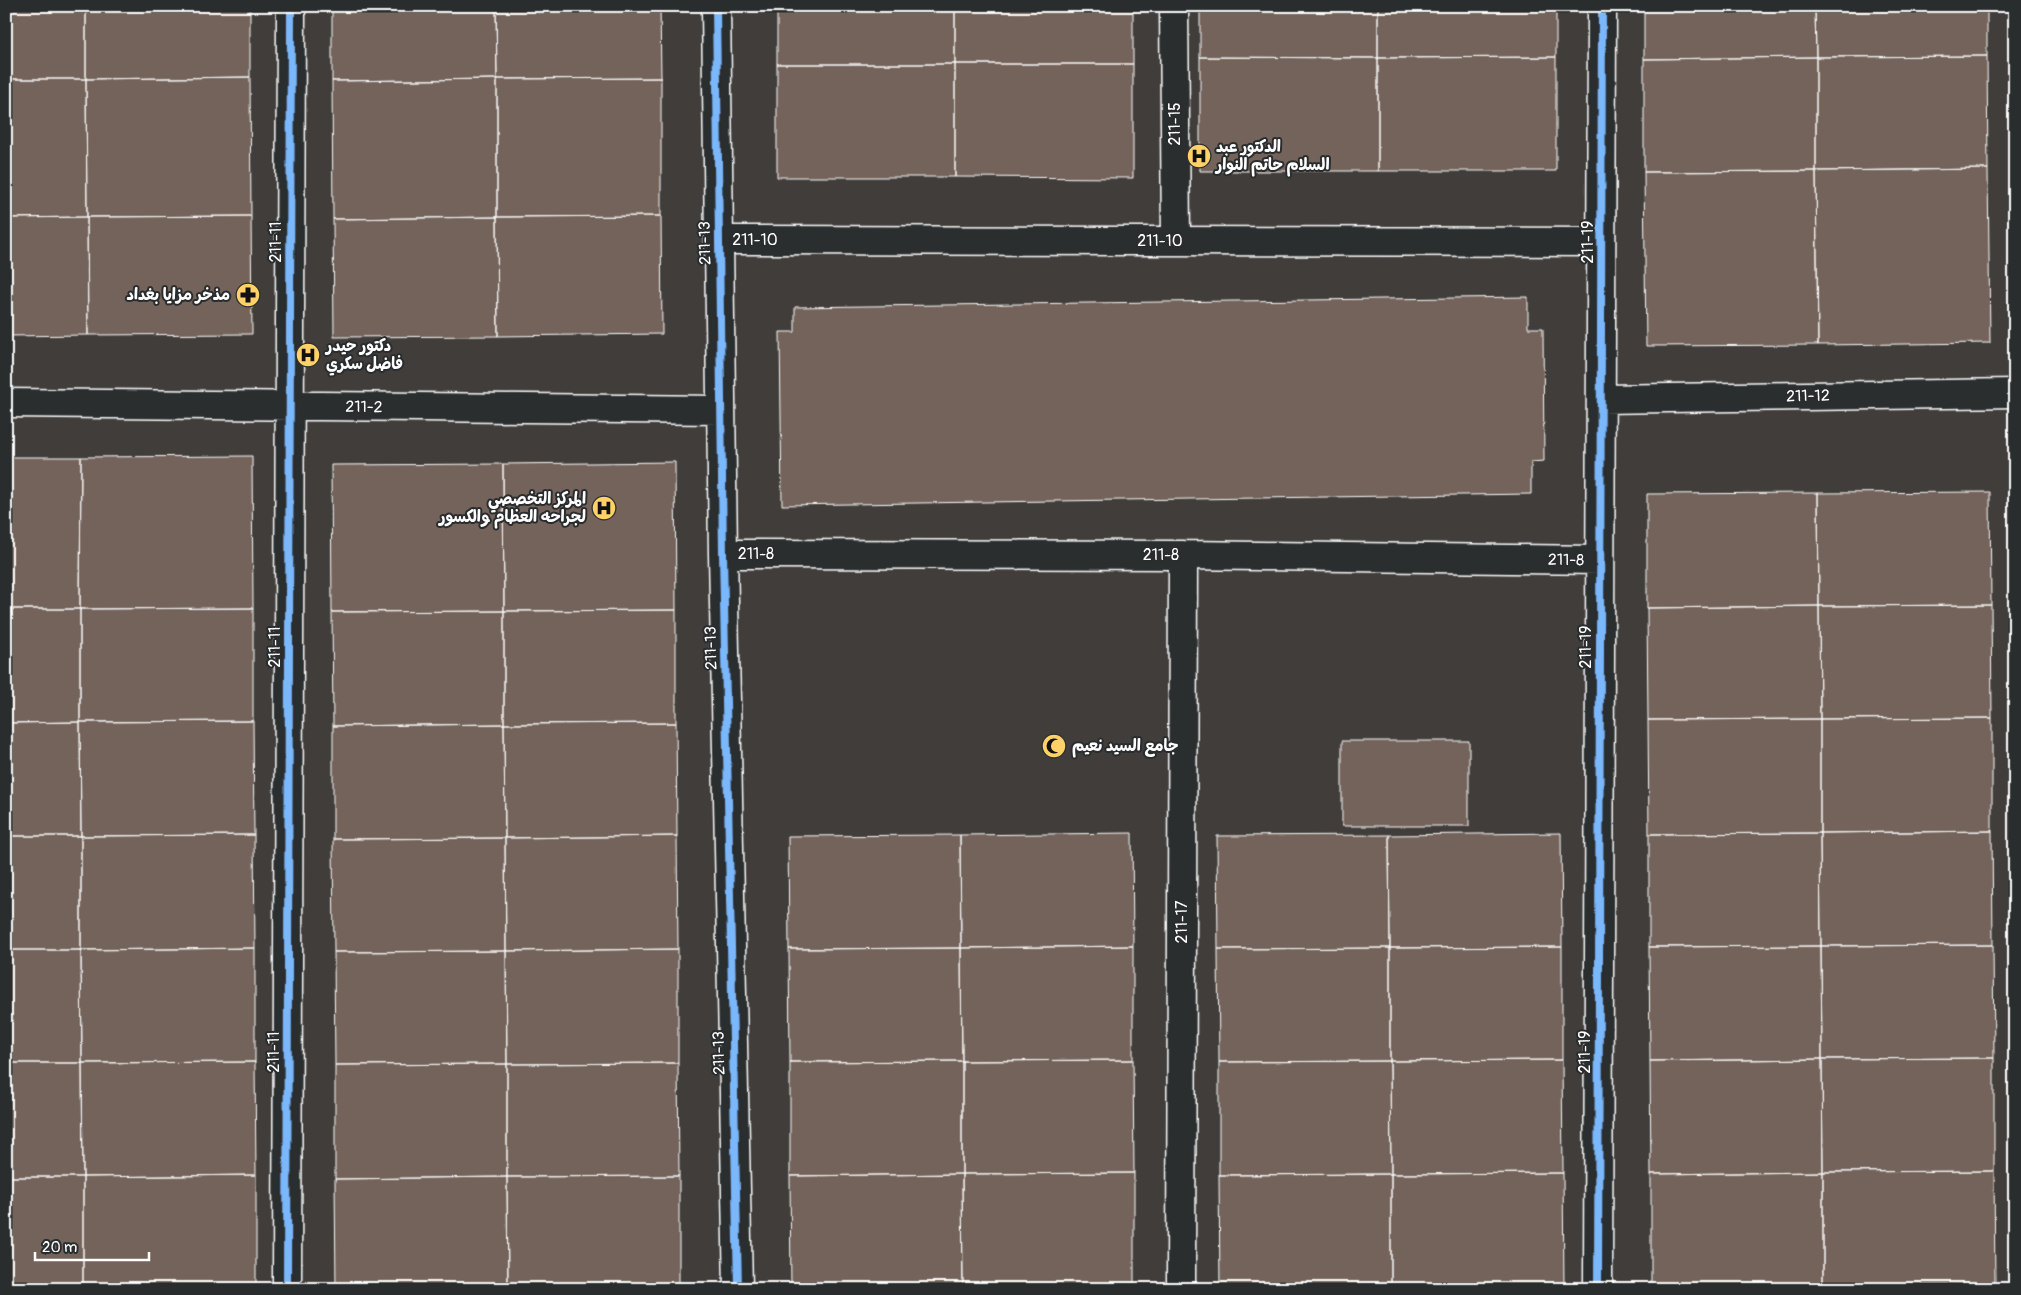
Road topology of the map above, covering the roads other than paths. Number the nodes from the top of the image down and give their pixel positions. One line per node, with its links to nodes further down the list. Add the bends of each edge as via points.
1 (291, 6): 11 (street, 211-11)
2 (716, 6): 5 (street, 211-13)
3 (1174, 6): 6 (street, 211-15)
4 (1602, 6): 7 (street, 211-19)
5 (719, 240): 6 (street, 211-10); 12 (street, 211-13)
6 (1176, 241): 7 (street, 211-10)
7 (1601, 242): 9 (street, 211-19)
8 (2015, 393): 9 (street, 211-12)
9 (1601, 399): 15 (street, 211-19)
10 (6, 404): 11 (street, 211-2)
11 (290, 406): 12 (street, 211-2); 16 (street, 211-11)
12 (721, 410): 13 (street, 211-13)
13 (723, 554): 14 (street, 211-8); 17 (street, 211-13)
14 (1183, 555): 15 (street, 211-8); 18 (street, 211-17)
15 (1600, 560): 19 (street, 211-19)
16 (287, 1289)
17 (738, 1289)
18 (1181, 1289)
19 (1598, 1289)

